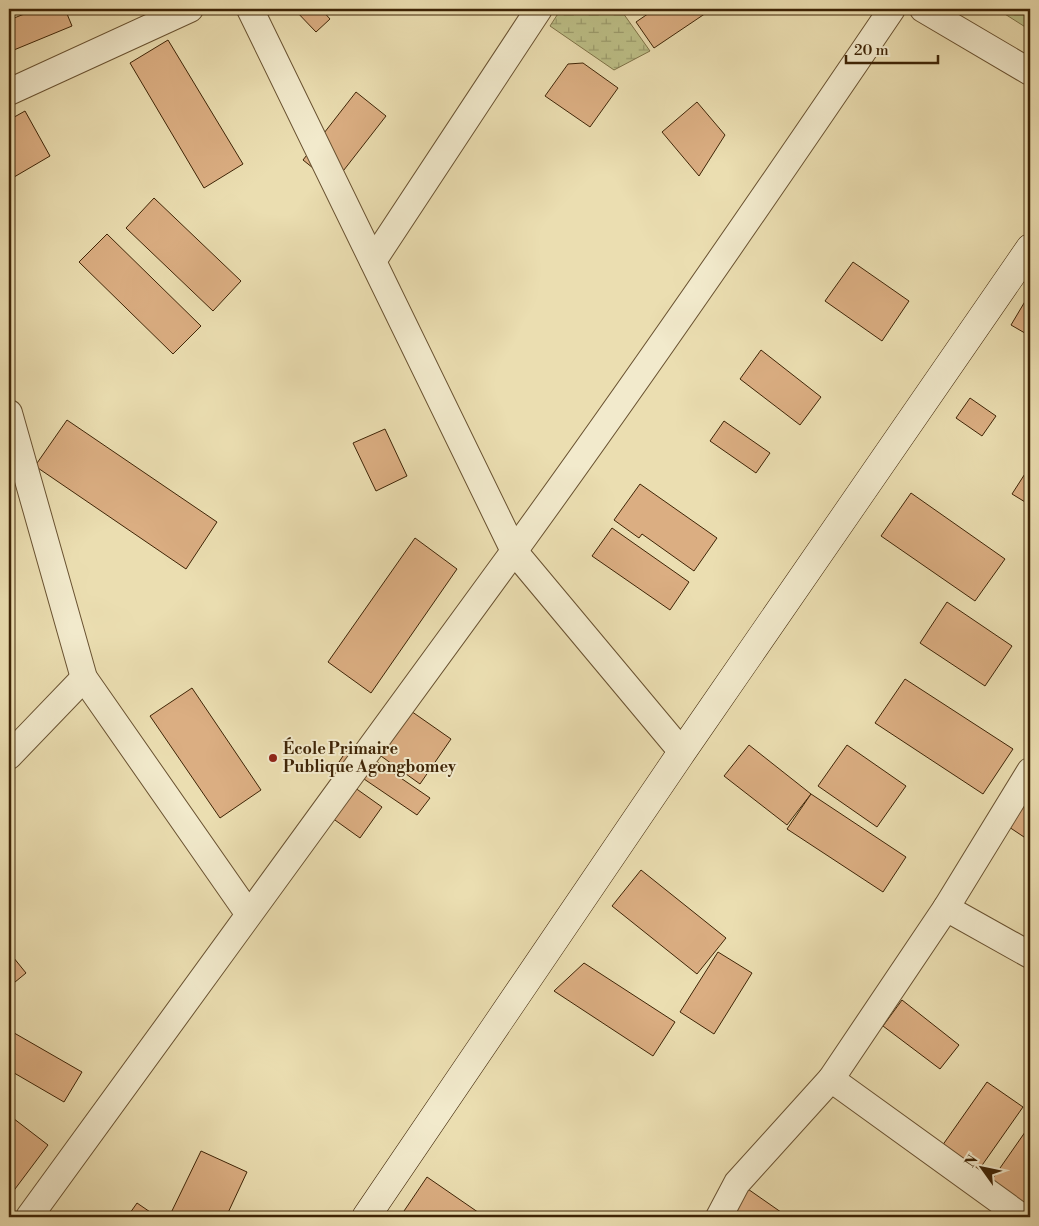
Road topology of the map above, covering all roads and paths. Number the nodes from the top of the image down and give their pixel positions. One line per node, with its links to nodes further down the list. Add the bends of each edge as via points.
1 (190, 9): 7 (street)
2 (250, 9): 9 (street)
3 (539, 9): 9 (street)
4 (892, 9): 11 (street, via 774,183)
5 (923, 9): 6 (street)
6 (1030, 72)
7 (9, 92)
8 (1030, 248): 13 (street)
9 (373, 261): 11 (street)
10 (9, 413): 12 (street)
11 (514, 551): 13 (street); 17 (street)
12 (84, 678): 14 (street); 17 (street)
13 (682, 752): 21 (street)
14 (9, 756)
15 (1030, 770): 16 (street)
16 (946, 908): 18 (street); 19 (street)
17 (248, 913): 20 (street)
18 (1030, 955)
19 (832, 1079): 22 (street, via 737,1183); 23 (street)
20 (29, 1217)
21 (366, 1217)
22 (719, 1217)
23 (1022, 1217)

